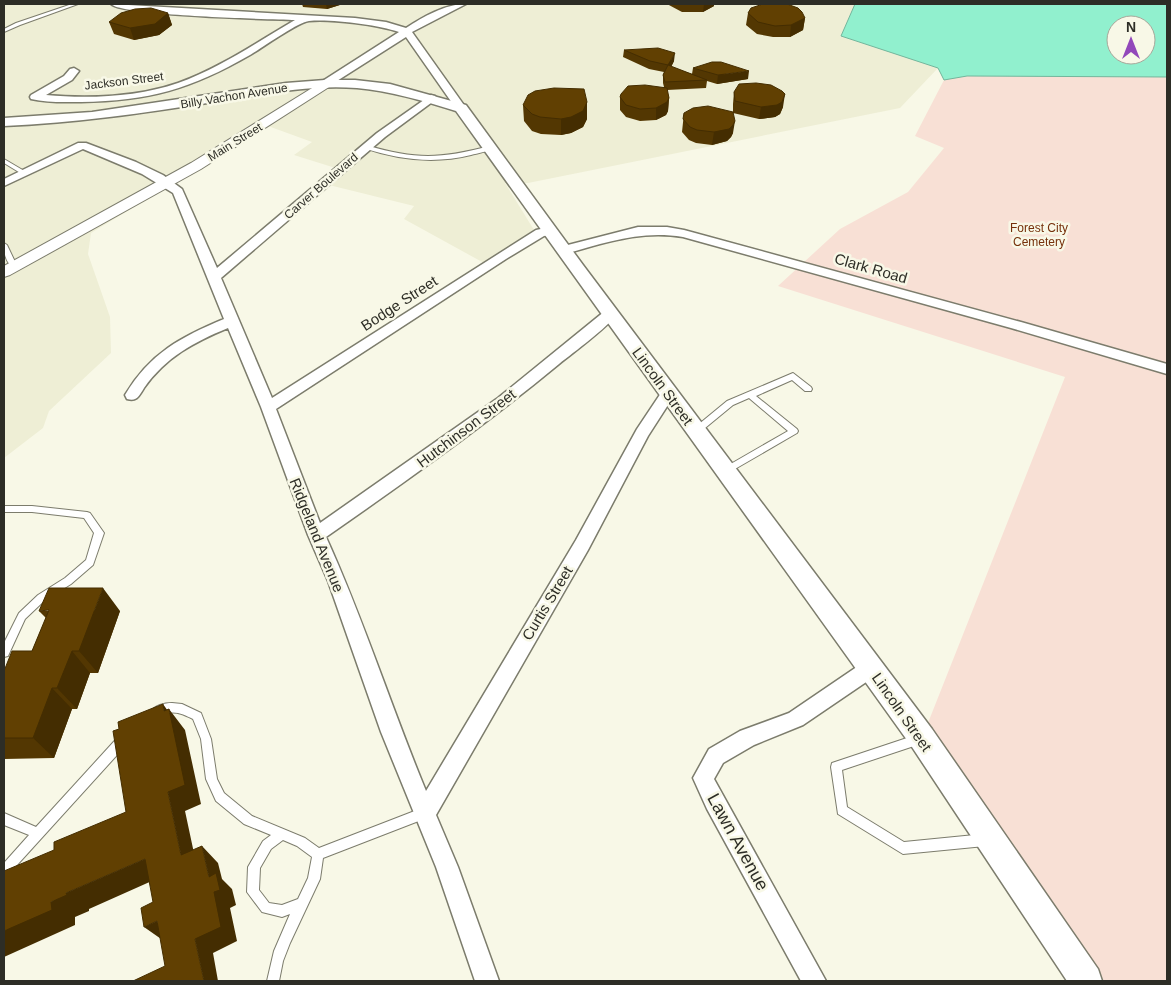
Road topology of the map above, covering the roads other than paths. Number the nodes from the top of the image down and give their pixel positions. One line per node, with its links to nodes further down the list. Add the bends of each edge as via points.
1 (76, 4): 5 (lane)
2 (115, 4): 4 (street, via 146,9)
3 (462, 4): 6 (street, Main Street, via 432,16)
4 (306, 18): 6 (street, via 372,23); 7 (street, Jackson Street, via 181,85 102,98 57,100 36,97)
5 (4, 31)
6 (407, 32): 8 (street, Main Street); 10 (street, Lincoln Street)
7 (74, 71)
8 (325, 84): 9 (main road, Billy Vachon Avenue, via 390,88); 11 (main road, Billy Vachon Avenue, via 92,116); 17 (street, Main Street)
9 (432, 98): 10 (main road, Billy Vachon Avenue); 12 (street, Carver Boulevard)
10 (461, 108): 13 (main road, Lincoln Street)
11 (4, 122)
12 (366, 147): 13 (lane, via 381,153 410,157 451,157); 22 (street, Carver Boulevard)
13 (490, 148): 18 (main road, Lincoln Street)
14 (4, 161): 15 (lane)
15 (24, 173): 16 (street); 17 (street, Ridgeland Avenue, via 82,145)
16 (4, 182)
17 (166, 183): 21 (street, Main Street); 22 (street, Ridgeland Avenue, via 178,191)
18 (550, 231): 20 (main road, Lincoln Street); 30 (street, Bodge Street, via 540,233 502,256)
19 (4, 245): 21 (lane)
20 (564, 250): 23 (main road, Lincoln Street); 25 (street, Clark Road, via 638,231 684,234)
21 (9, 269)
22 (214, 278): 24 (street, Ridgeland Avenue)
23 (610, 314): 27 (main road, Lincoln Street); 34 (street, Hutchinson Street, via 529,381)
24 (231, 321): 28 (street, via 170,352 158,361); 30 (street, Ridgeland Avenue)
25 (1167, 369)
26 (808, 389): 29 (lane, via 793,376)
27 (668, 394): 31 (main road, Lincoln Street); 40 (street, Curtis Street, via 642,433 582,545)
28 (132, 395)
29 (750, 395): 31 (lane, via 730,403); 32 (lane, via 794,431)
30 (268, 407): 34 (street, Ridgeland Avenue)
31 (696, 431): 32 (main road, Lincoln Street)
32 (725, 471): 36 (main road, Lincoln Street)
33 (4, 509): 35 (lane, via 87,515 99,534 90,562 22,616)
34 (316, 536): 40 (street, Ridgeland Avenue, via 337,581 391,732)
35 (4, 653)
36 (871, 668): 39 (main road, Lincoln Street); 50 (street, Lawn Avenue, via 796,719 748,738 716,756 703,778)
37 (149, 717): 43 (lane, via 160,710 177,707 197,716 206,739 212,779 220,798 248,820)
38 (132, 731): 42 (lane)
39 (922, 738): 44 (main road, Lincoln Street); 44 (lane, via 836,767 842,810 904,848)
40 (425, 813): 45 (lane); 49 (street, Ridgeland Avenue)
41 (4, 819): 42 (lane)
42 (37, 833): 46 (lane)
43 (282, 834): 45 (lane); 47 (lane, via 267,845 254,867 253,892 266,908 282,910)
44 (990, 840): 51 (main road, Lincoln Street)
45 (318, 854): 47 (lane, via 314,879)
46 (4, 871)
47 (302, 903): 48 (lane, via 285,937)
48 (273, 981)
49 (487, 981)
50 (814, 981)
51 (1086, 981)

